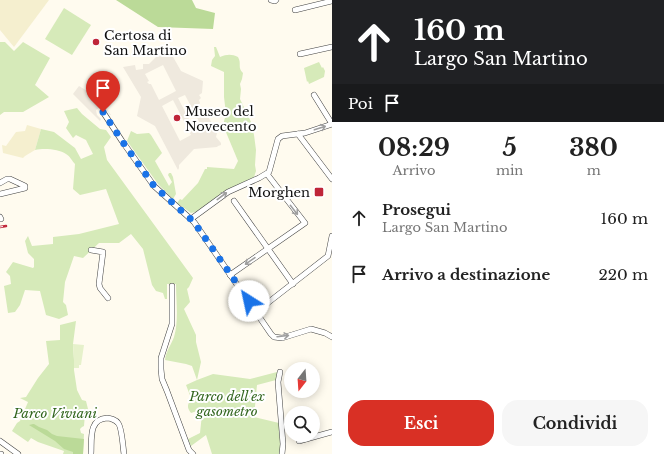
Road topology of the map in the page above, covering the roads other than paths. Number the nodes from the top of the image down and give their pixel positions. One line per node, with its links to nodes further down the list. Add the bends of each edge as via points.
1 (271, 0): 2 (street)
2 (276, 0)
3 (332, 1): 4 (street)
4 (295, 10)
5 (332, 47): 6 (street)
6 (300, 54)
7 (314, 95): 9 (street)
8 (103, 112): 16 (street, via 154,186)
9 (332, 124): 10 (street, one-way to 9)
10 (298, 134): 11 (street, via 278,139); 12 (street)
11 (267, 174): 16 (street, one-way to 11, via 228,192); 18 (street, one-way to 18, via 305,224)
12 (332, 179)
13 (0, 183): 14 (street, via 10,179 25,186)
14 (0, 194)
15 (234, 201): 18 (street)
16 (191, 220): 20 (street)
17 (332, 236): 21 (street, via 328,256)
18 (268, 249): 20 (street, one-way to 20); 21 (street)
19 (91, 250): 23 (street, via 103,252 99,284)
20 (230, 275): 24 (street)
21 (293, 284): 24 (street)
22 (172, 286): 33 (street, via 172,324 161,358 162,379 189,450)
23 (108, 298)
24 (256, 312): 25 (street, one-way to 25, via 274,337 282,338 311,329)
25 (332, 337)
26 (280, 372): 34 (street, via 278,382)
27 (332, 432): 28 (street)
28 (320, 435)
29 (0, 441): 30 (street)
30 (18, 454)
31 (91, 454): 32 (street, via 94,425 98,420 109,418 120,427)
32 (124, 454)
33 (193, 454)
34 (282, 454)

